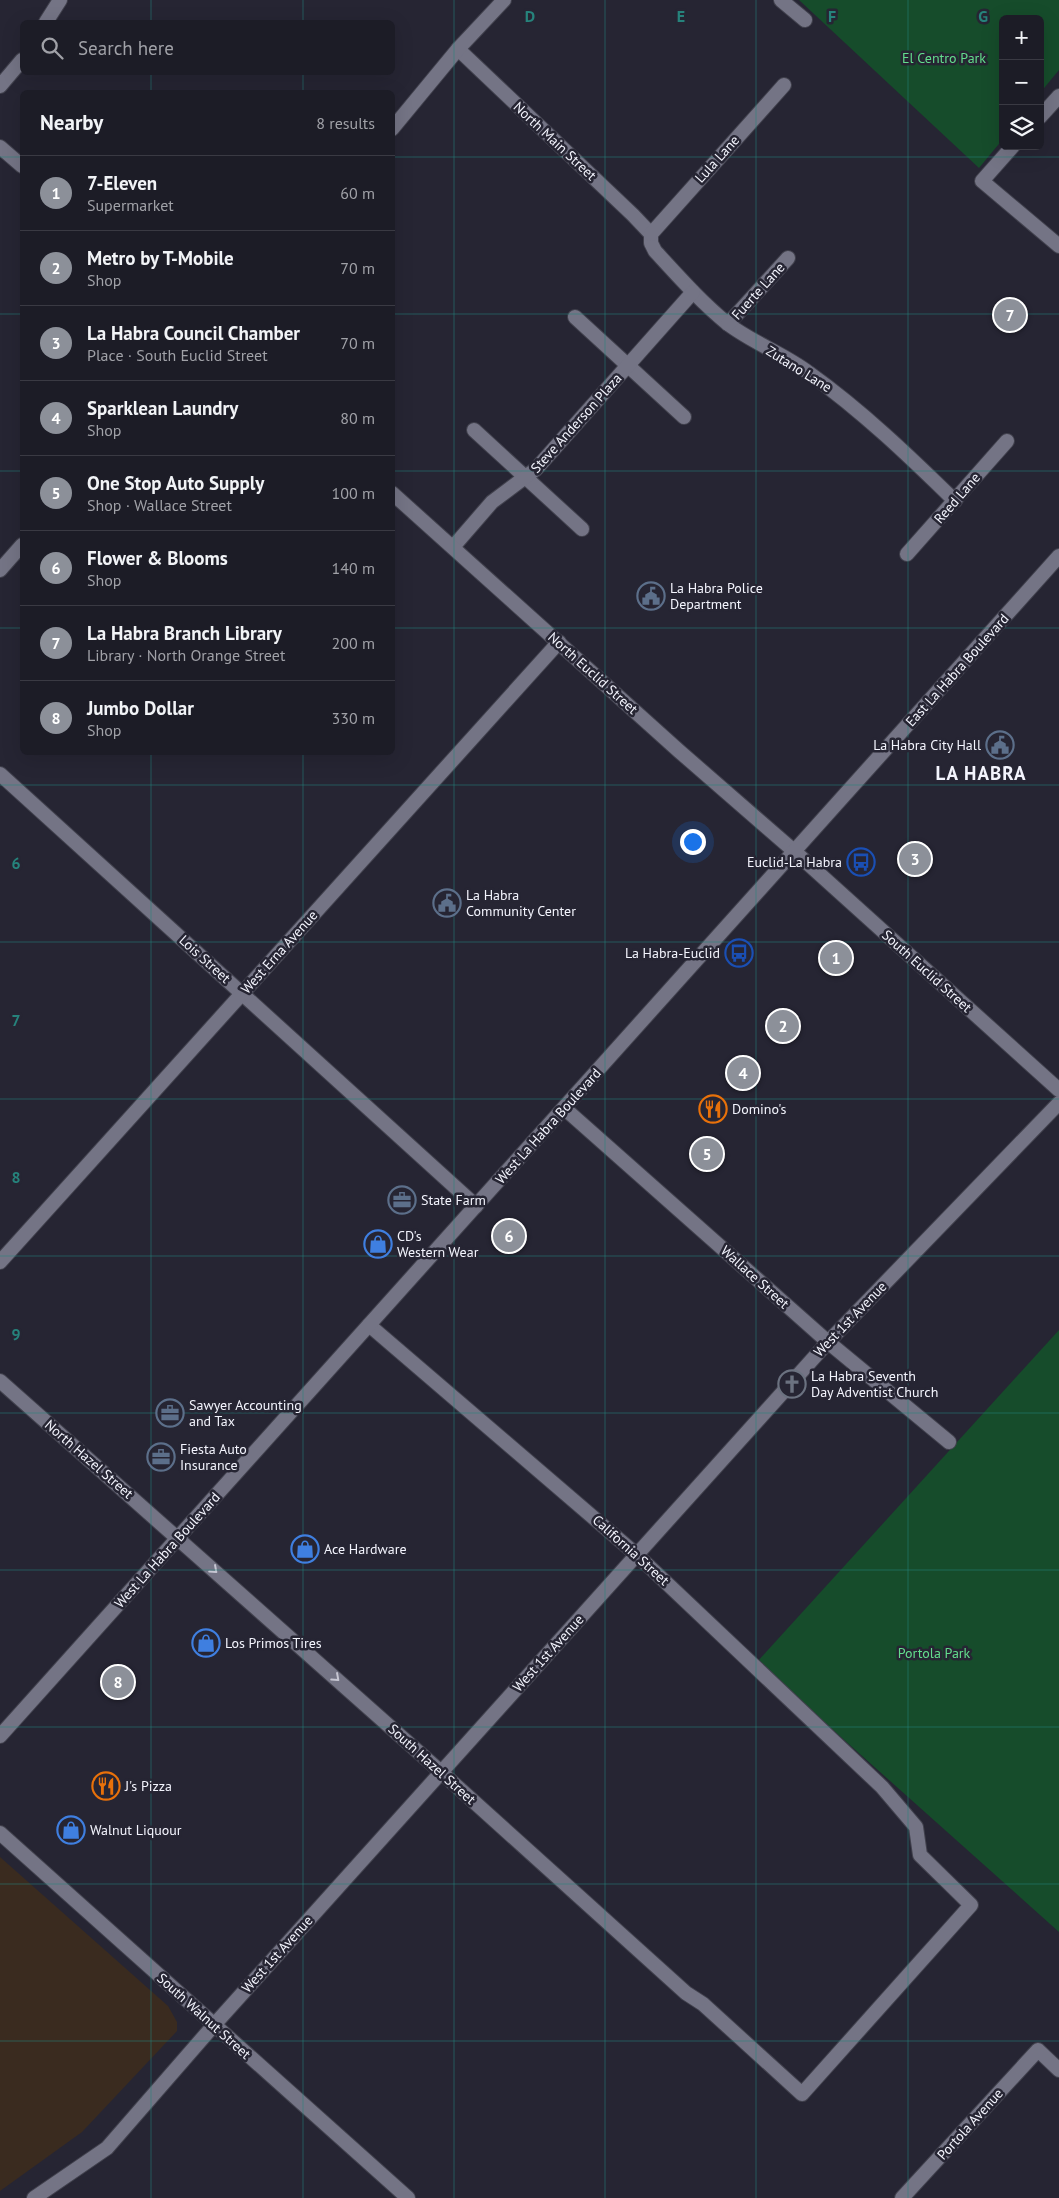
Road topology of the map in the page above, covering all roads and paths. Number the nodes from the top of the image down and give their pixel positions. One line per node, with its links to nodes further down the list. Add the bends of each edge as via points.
1 (60, 0): 4 (street)
2 (504, 0): 6 (street)
3 (781, 0): 5 (street)
4 (47, 20)
5 (805, 20)
6 (458, 49): 12 (street); 16 (street, North Main Street)
7 (20, 62): 9 (street)
8 (784, 85): 16 (street, Lula Lane)
9 (0, 86)
10 (1059, 96): 11 (street)
11 (1044, 113)
12 (395, 125)
13 (0, 147): 15 (street)
14 (1009, 150): 17 (street, via 982,180)
15 (20, 164)
16 (651, 234): 19 (street, Zutano Lane, via 655,251)
17 (1059, 246)
18 (788, 258): 21 (street, Fuerte Lane)
19 (693, 292): 21 (street, Zutano Lane); 22 (street, Steve Anderson Plaza)
20 (575, 317): 22 (street)
21 (728, 324): 28 (street, Zutano Lane, via 807,371 840,396)
22 (628, 366): 23 (street); 26 (street, Steve Anderson Plaza)
23 (684, 417)
24 (474, 430): 26 (street)
25 (1007, 441): 28 (street, Reed Lane)
26 (526, 477): 29 (street); 31 (street, Steve Anderson Plaza, via 492,502)
27 (395, 496): 31 (street, North Euclid Street)
28 (955, 501): 32 (street, Reed Lane)
29 (582, 529)
30 (20, 547): 34 (street)
31 (453, 547): 35 (street, North Euclid Street)
32 (907, 554)
33 (1059, 556): 37 (street, East La Habra Boulevard)
34 (0, 570)
35 (559, 642): 37 (street, North Euclid Street); 38 (street, West Erna Avenue)
36 (0, 774): 38 (street, Lois Street)
37 (794, 851): 39 (street, South Euclid Street); 41 (street, West La Habra Boulevard)
38 (242, 993): 42 (street, Lois Street); 43 (street, West Erna Avenue)
39 (1059, 1090)
40 (1059, 1103): 45 (street, West 1st Avenue)
41 (564, 1108): 42 (street, West La Habra Boulevard); 45 (street, Wallace Street)
42 (476, 1206): 44 (street, West La Habra Boulevard)
43 (0, 1262)
44 (369, 1325): 48 (street, West La Habra Boulevard); 49 (street, California Street)
45 (828, 1342): 47 (street, Wallace Street); 49 (street, West 1st Avenue)
46 (0, 1381): 48 (street, North Hazel Street)
47 (948, 1442)
48 (178, 1538): 50 (street, West La Habra Boulevard); 51 (street, South Hazel Street, one-way to 51)
49 (637, 1554): 51 (street, West 1st Avenue); 53 (street, California Street, via 882,1787 916,1827 920,1856 971,1904 802,2094 703,2004)
50 (0, 1736)
51 (441, 1772): 53 (street, South Hazel Street); 54 (street, West 1st Avenue)
52 (0, 1832): 54 (street, South Walnut Street)
53 (686, 1993)
54 (214, 2025): 56 (street, West 1st Avenue, via 107,2148); 57 (street, South Walnut Street)
55 (1059, 2070): 58 (street, Portola Avenue, via 1038,2050)
56 (34, 2198)
57 (408, 2198)
58 (902, 2198)

